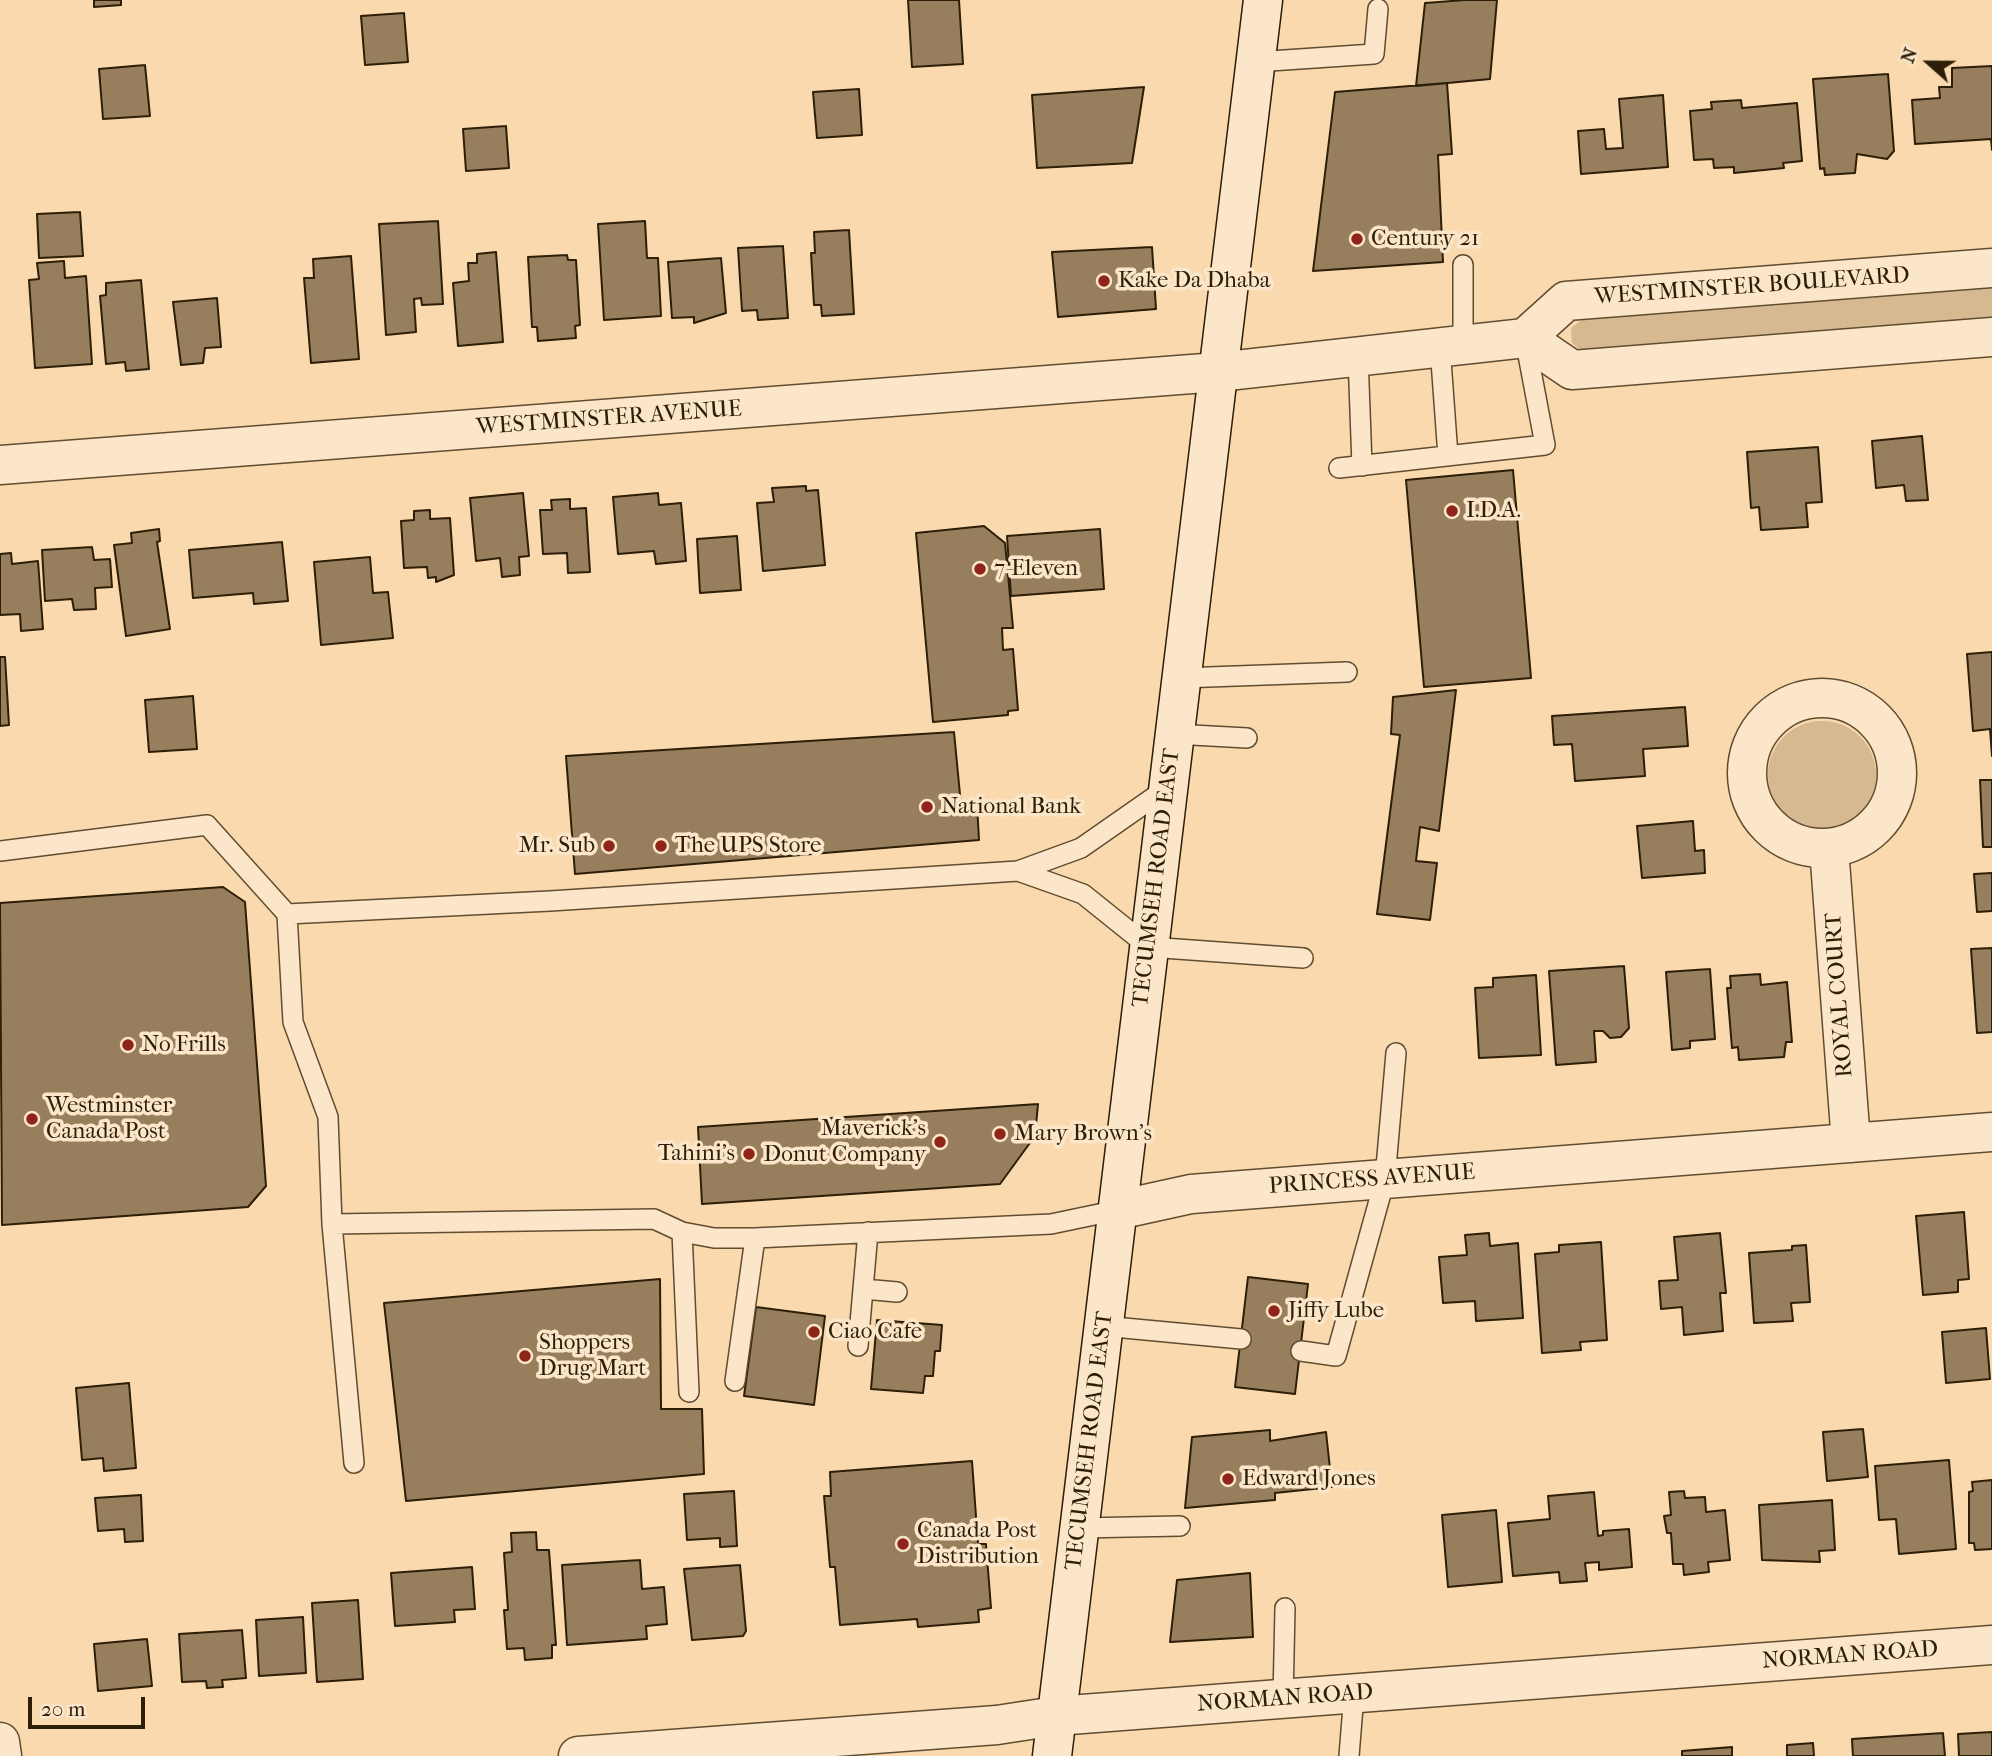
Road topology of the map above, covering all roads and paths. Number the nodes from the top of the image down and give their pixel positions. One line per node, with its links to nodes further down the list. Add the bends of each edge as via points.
1 (1263, 0): 3 (street, TECUMSEH ROAD EAST)
2 (1378, 9): 3 (lane, via 1374,54)
3 (1255, 62): 10 (street, TECUMSEH ROAD EAST)
4 (1463, 265): 8 (lane)
5 (1992, 268): 7 (street, WESTMINSTER BOULEVARD, via 1566,301)
6 (1992, 337): 7 (street, via 1572,370)
7 (1525, 338): 8 (street); 11 (lane, via 1545,445)
8 (1451, 346): 9 (street); 11 (lane)
9 (1358, 356): 10 (street); 13 (lane)
10 (1218, 372): 12 (street, WESTMINSTER AVENUE); 16 (street, TECUMSEH ROAD EAST)
11 (1448, 456): 13 (lane)
12 (0, 466)
13 (1362, 466): 14 (lane)
14 (1339, 468)
15 (1347, 672): 16 (lane)
16 (1181, 678): 17 (street, TECUMSEH ROAD EAST)
17 (1174, 734): 18 (lane); 19 (street, TECUMSEH ROAD EAST)
18 (1247, 738)
19 (1168, 787): 22 (lane, via 1082,848); 24 (street, TECUMSEH ROAD EAST)
20 (1829, 848): 28 (street, ROYAL COURT)
21 (0, 851): 23 (lane, via 207,825)
22 (1018, 871): 23 (lane); 24 (lane, via 1083,894)
23 (286, 915): 31 (lane, via 293,1022 328,1117)
24 (1149, 947): 25 (lane); 30 (street, TECUMSEH ROAD EAST)
25 (1303, 958)
26 (1396, 1053): 29 (lane)
27 (1992, 1132): 28 (street, PRINCESS AVENUE)
28 (1851, 1143): 29 (street, PRINCESS AVENUE)
29 (1385, 1179): 30 (street, PRINCESS AVENUE, via 1191,1194); 40 (lane, via 1336,1356)
30 (1118, 1210): 33 (lane, PRINCESS AVENUE, via 1051,1224); 37 (street, TECUMSEH ROAD EAST)
31 (332, 1224): 32 (lane, PRINCESS AVENUE, via 654,1219); 43 (lane)
32 (682, 1232): 34 (lane, PRINCESS AVENUE); 42 (lane)
33 (868, 1232): 34 (lane, PRINCESS AVENUE); 35 (lane)
34 (755, 1238): 41 (lane)
35 (863, 1289): 36 (lane); 39 (lane)
36 (897, 1292)
37 (1103, 1326): 38 (lane); 45 (street, TECUMSEH ROAD EAST)
38 (1241, 1339)
39 (858, 1346)
40 (1301, 1351)
41 (735, 1381)
42 (689, 1392)
43 (354, 1464)
44 (1180, 1526): 45 (lane)
45 (1079, 1528): 50 (street, TECUMSEH ROAD EAST)
46 (1285, 1608): 49 (lane)
47 (1992, 1645): 48 (street, NORMAN ROAD)
48 (1354, 1694): 49 (street, NORMAN ROAD); 56 (lane)
49 (1283, 1699): 50 (street, NORMAN ROAD)
50 (1056, 1716): 52 (street, NORMAN ROAD); 55 (street, TECUMSEH ROAD EAST)
51 (0, 1742): 53 (street)
52 (772, 1749): 54 (street, NORMAN ROAD)
53 (2, 1756)
54 (578, 1756)
55 (1052, 1756)
56 (1349, 1756)

